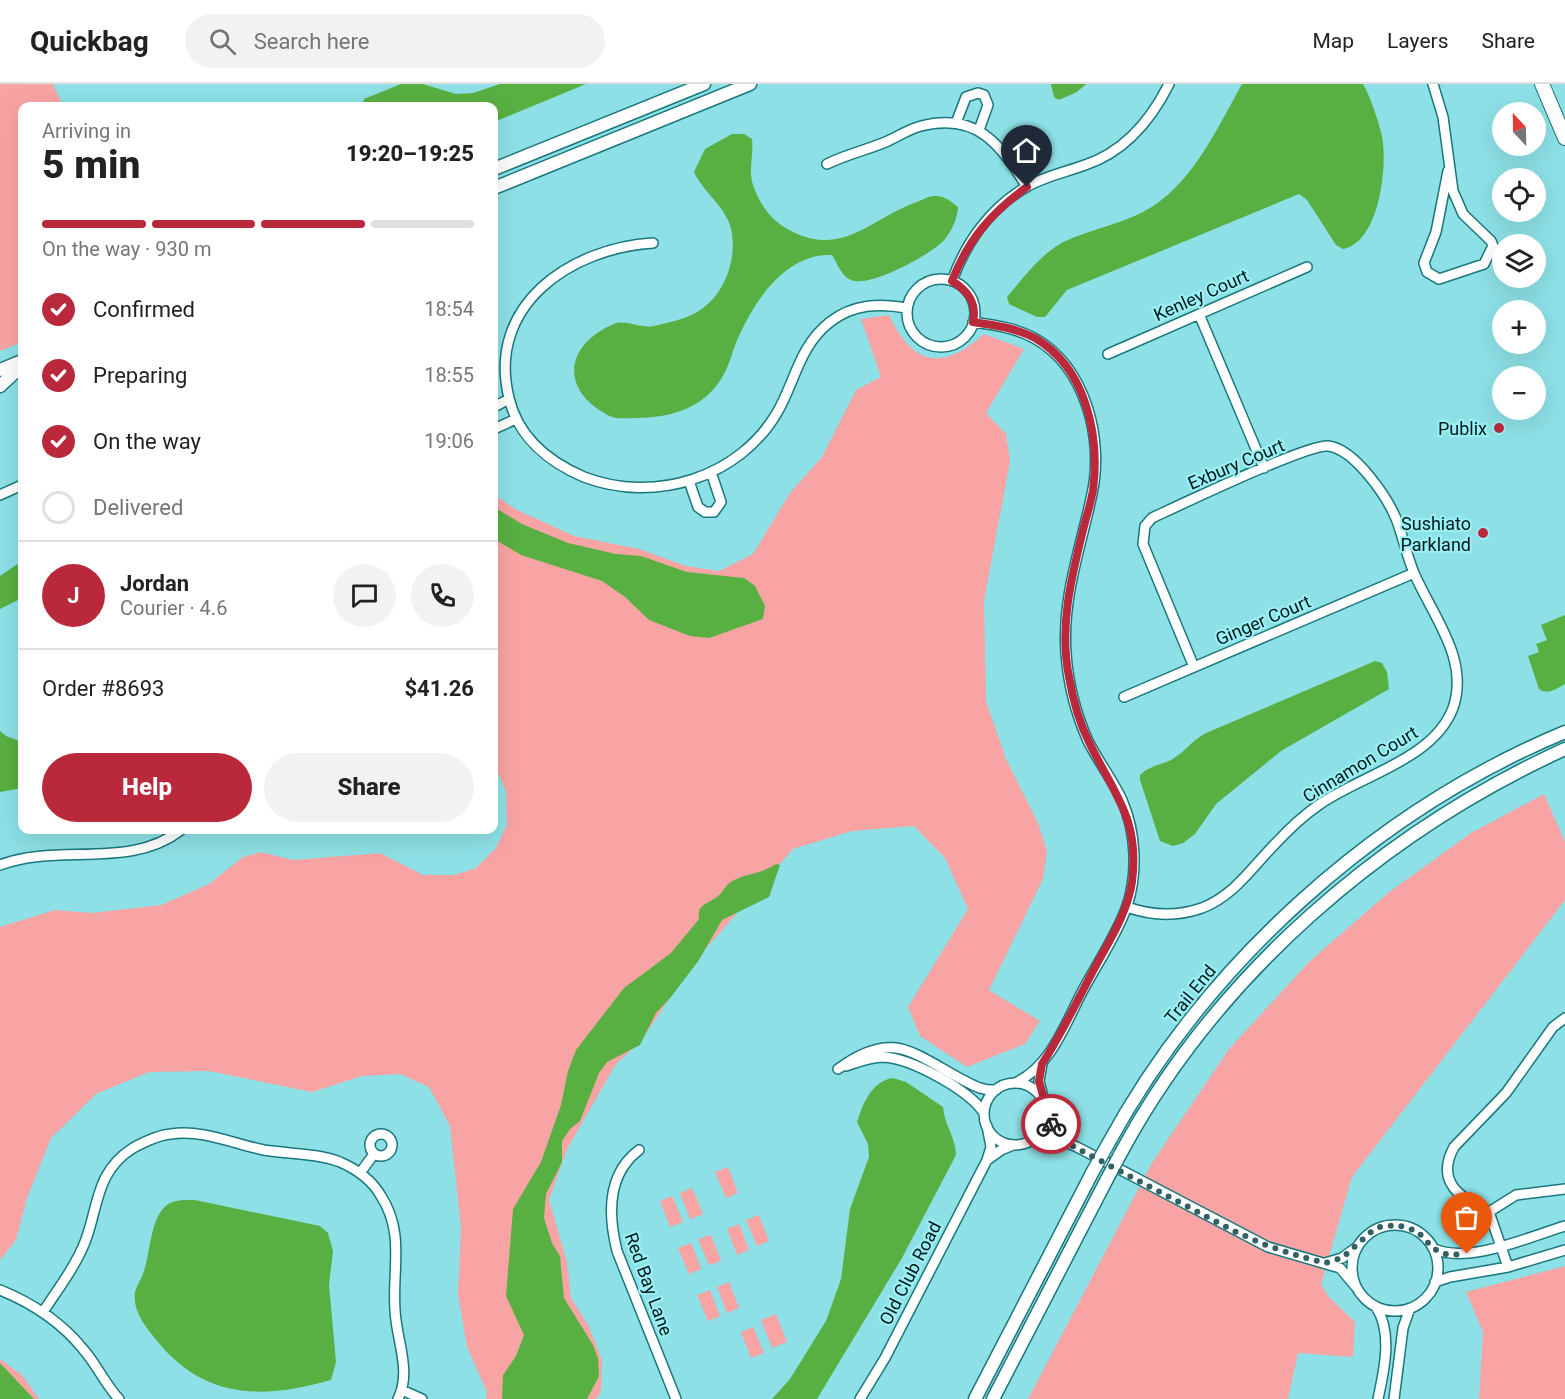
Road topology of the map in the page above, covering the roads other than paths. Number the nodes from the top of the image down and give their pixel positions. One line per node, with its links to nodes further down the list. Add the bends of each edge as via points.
1 (704, 84): 10 (street)
2 (750, 84): 12 (street)
3 (1169, 84): 13 (street, via 1146,122 1116,149)
4 (1433, 84): 11 (street, via 1443,117)
5 (1542, 84): 8 (main road)
6 (956, 123): 7 (street); 7 (street, via 966,97 978,93 984,95 988,105); 9 (street, via 919,126)
7 (979, 130): 13 (street, via 1006,154)
8 (1565, 138)
9 (827, 164)
10 (498, 167)
11 (1448, 171): 11 (street, via 1424,263 1427,272 1439,279 1484,264 1493,246 1463,214)
12 (498, 186)
13 (1027, 187): 16 (street, via 979,229)
14 (653, 243): 26 (street, via 628,244 568,268 536,292 523,308 508,344 505,381)
15 (1307, 267): 18 (street, Kenley Court)
16 (952, 281): 17 (street, via 936,280 921,286); 19 (street, via 971,299)
17 (907, 308): 19 (street, via 912,332 933,346 958,342); 31 (street, via 872,304 840,314 828,324 806,348 785,399 765,429 750,446)
18 (1198, 314): 20 (street, Kenley Court); 30 (street)
19 (973, 322): 42 (street, via 1017,331 1047,346 1072,375 1093,430 1095,473 1070,583 1066,654 1080,722 1122,801 1129,824 1134,865)
20 (1108, 354)
21 (18, 363): 22 (street)
22 (0, 370)
23 (18, 372): 25 (street)
24 (18, 380): 25 (street)
25 (0, 387)
26 (509, 399): 27 (street); 28 (street)
27 (498, 405)
28 (516, 418): 29 (street); 32 (street, via 541,452 556,464 592,480 648,487)
29 (498, 427)
30 (1264, 468): 35 (street, Exbury Court, via 1327,446 1340,449 1366,472 1388,503); 36 (street, Exbury Court, via 1152,518 1145,526 1143,544)
31 (711, 472): 32 (street); 32 (street, via 721,502 714,512 699,507)
32 (689, 481)
33 (18, 487): 34 (street)
34 (0, 495)
35 (1414, 573): 36 (street, Ginger Court); 42 (street, Cinnamon Court, via 1436,614 1458,677 1452,710 1436,737 1425,747 1318,806 1275,843 1234,890 1218,900 1166,915)
36 (1194, 667): 37 (street, Ginger Court)
37 (1124, 697)
38 (1565, 732): 80 (street, Trail End, bridge, via 1489,768 1414,814 1298,904 1229,974 1187,1024 1127,1111)
39 (1565, 749): 81 (street, Trail End, bridge, via 1494,785 1423,828 1336,894 1284,942 1201,1032 1165,1080 1122,1151)
40 (175, 834): 41 (street, via 133,851 28,856)
41 (0, 865)
42 (1126, 907): 44 (street)
43 (1565, 1018): 59 (street, via 1553,1027 1518,1079 1448,1158 1453,1188 1461,1197)
44 (1042, 1064): 45 (street); 47 (street, via 1039,1081)
45 (1015, 1083): 46 (street); 47 (street, via 1035,1089)
46 (996, 1089): 48 (street, via 987,1100); 48 (street, via 981,1089 909,1051 889,1046 858,1054 838,1069 871,1058 896,1059 966,1093)
47 (1044, 1101): 49 (street)
48 (984, 1113): 50 (street)
49 (1047, 1115): 51 (street, via 1043,1130); 52 (street)
50 (987, 1126): 53 (street, via 1000,1141); 56 (street, Old Club Road, via 991,1147)
51 (1033, 1140): 52 (street); 53 (street)
52 (1061, 1140): 65 (street, via 1257,1242)
53 (1013, 1145): 56 (street)
54 (639, 1150): 78 (street, Red Bay Lane, via 628,1157 616,1179 611,1229)
55 (374, 1154): 57 (street)
56 (987, 1160): 79 (street, Old Club Road)
57 (360, 1173): 72 (street, via 322,1157 247,1147 212,1136 170,1134 149,1140 117,1161 104,1178 74,1266); 75 (street, via 380,1194 395,1226 398,1245 394,1312 403,1360)
58 (1565, 1189): 59 (street, via 1516,1194)
59 (1489, 1212): 61 (street)
60 (1565, 1226): 61 (street)
61 (1501, 1245): 63 (street, via 1467,1254 1448,1255); 66 (street)
62 (1357, 1247): 63 (street, via 1380,1227 1397,1225 1417,1231); 65 (street, via 1342,1258); 68 (street, via 1352,1271)
63 (1434, 1249): 67 (street, via 1438,1267)
64 (1565, 1250): 66 (street)
65 (1325, 1263): 68 (street, via 1340,1268)
66 (1508, 1266): 67 (street)
67 (1435, 1282): 71 (street, via 1425,1298)
68 (1356, 1287): 70 (street)
69 (0, 1290): 72 (street)
70 (1376, 1307): 71 (street, via 1392,1311); 73 (street, via 1386,1329)
71 (1410, 1308): 74 (street, via 1403,1328)
72 (43, 1312): 76 (street, via 84,1350)
73 (1382, 1380): 74 (street); 82 (street)
74 (1397, 1382): 83 (street)
75 (400, 1395): 77 (street)
76 (119, 1399)
77 (422, 1399)
78 (676, 1399)
79 (860, 1399)
80 (975, 1399)
81 (993, 1399)
82 (1378, 1399)
83 (1394, 1399)

